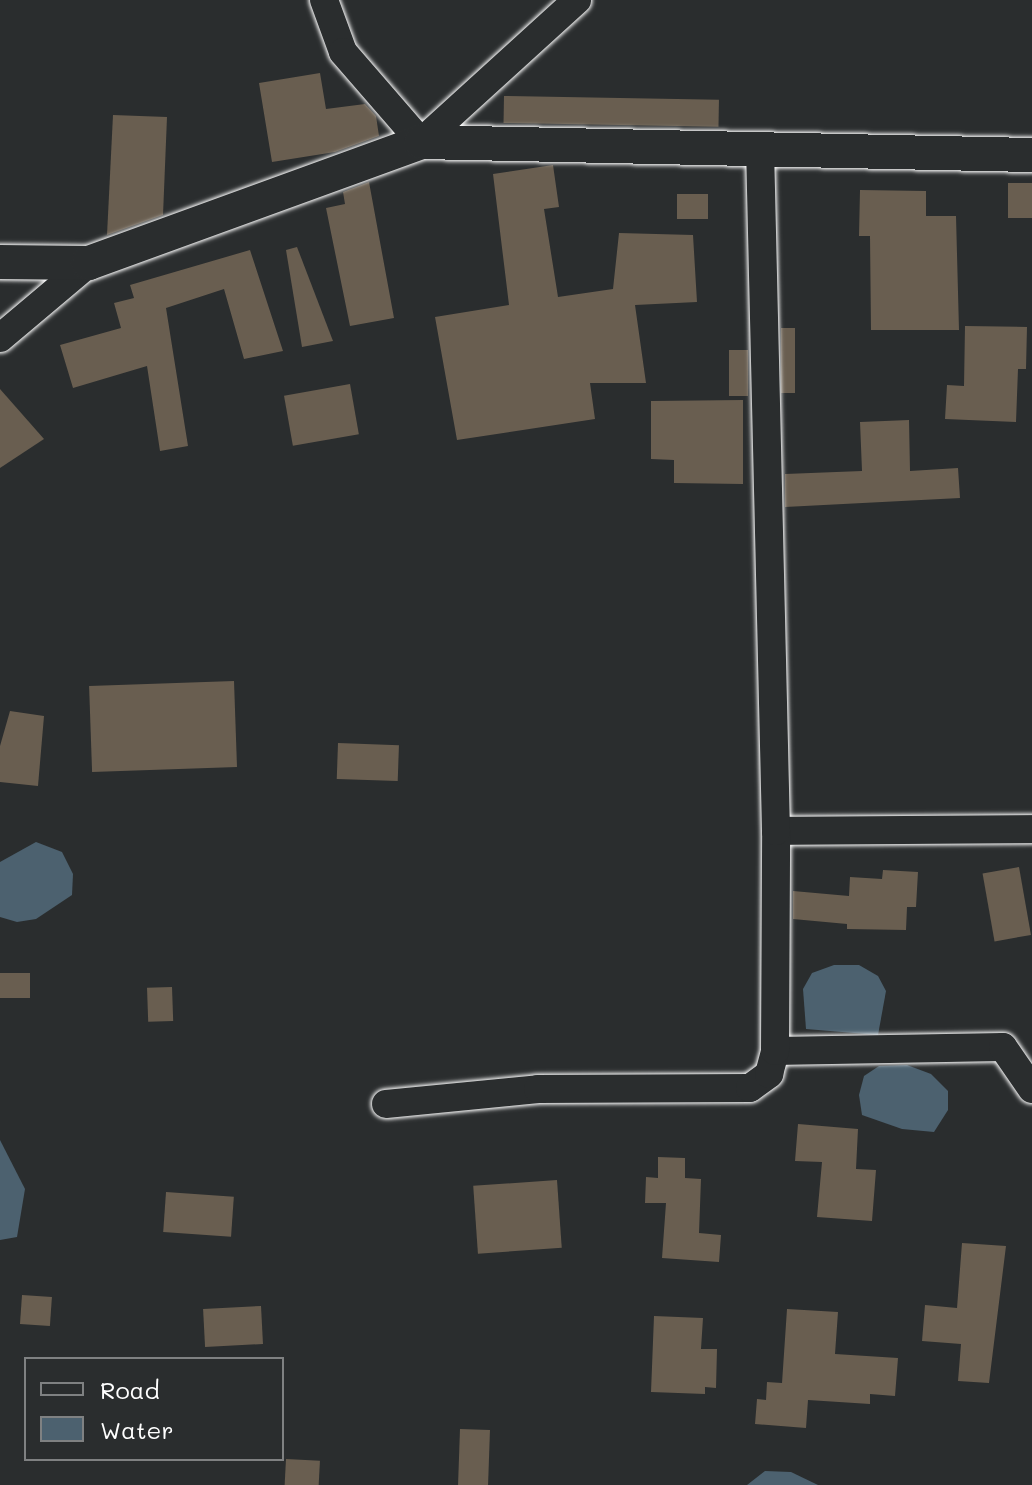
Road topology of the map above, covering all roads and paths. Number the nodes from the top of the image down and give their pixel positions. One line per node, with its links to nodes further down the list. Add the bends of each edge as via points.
1 (324, 0): 3 (street, via 343,52)
2 (577, 0): 3 (street)
3 (421, 142): 4 (street); 7 (street)
4 (760, 149): 5 (street); 10 (street)
5 (1032, 155)
6 (0, 262): 7 (street)
7 (89, 263): 8 (street)
8 (0, 338)
9 (1032, 829): 10 (street)
10 (776, 831): 11 (street)
11 (775, 1051): 12 (street, via 1003,1047); 13 (street, via 769,1074 750,1088 538,1089)
12 (1032, 1089)
13 (386, 1104)

